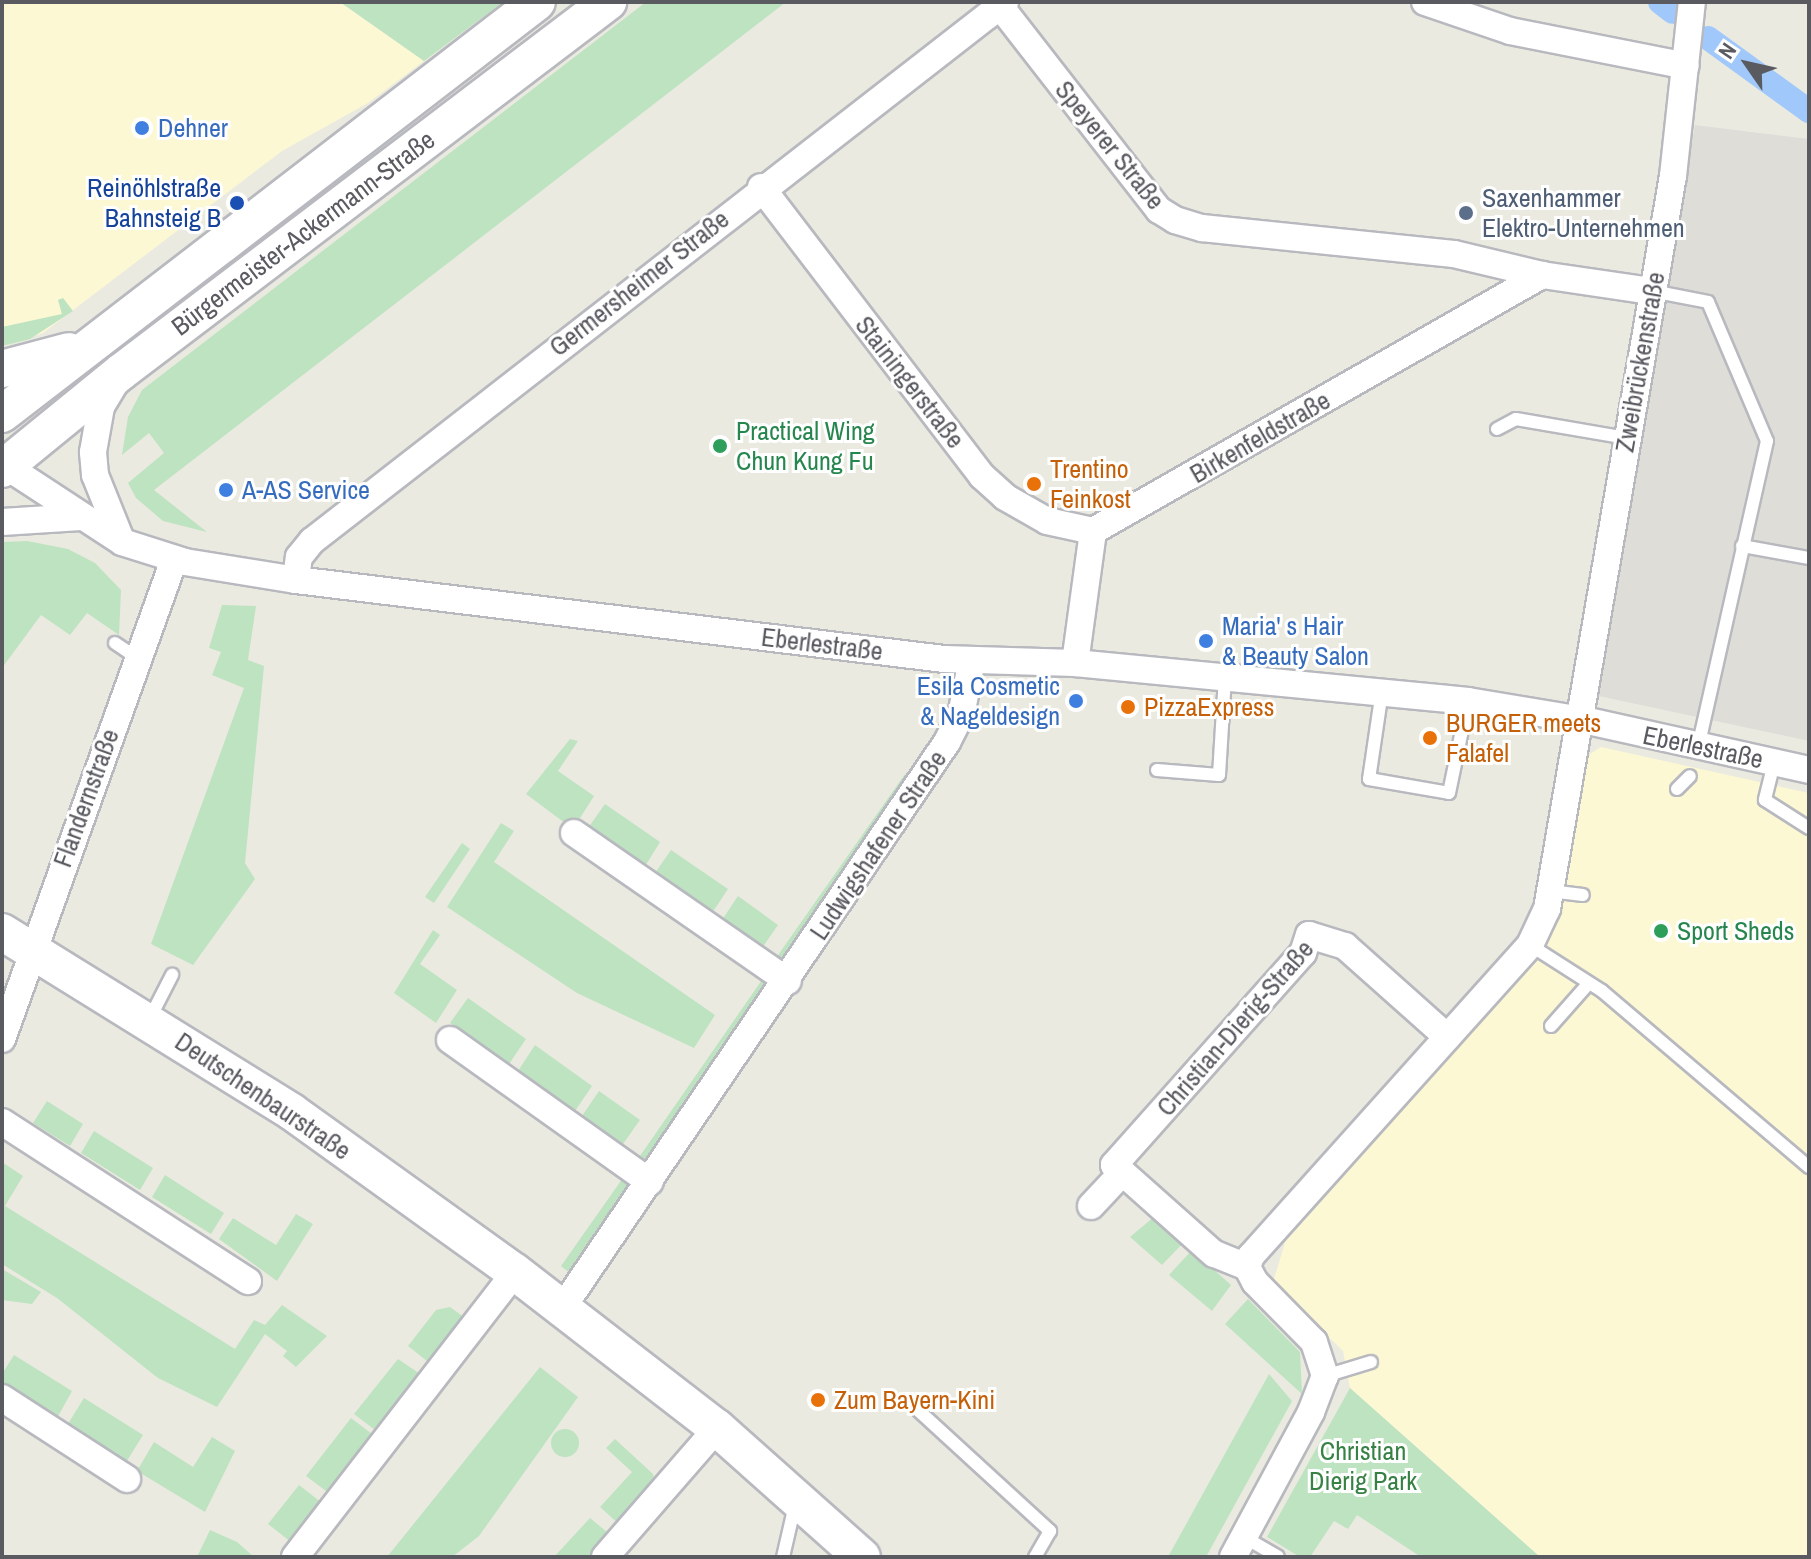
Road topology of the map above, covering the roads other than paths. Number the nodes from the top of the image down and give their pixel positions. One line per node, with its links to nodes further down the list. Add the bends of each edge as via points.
1 (537, 2): 10 (main road, Bürgermeister-Ackermann-Straße)
2 (608, 2): 12 (main road, Bürgermeister-Ackermann-Straße)
3 (1425, 2): 6 (street, via 1510,31)
4 (1692, 2): 6 (street, Zweibrückenstraße)
5 (1002, 4): 7 (street, Germersheimer Straße); 8 (street, Speyerer Straße, via 1159,210 1202,228 1454,254)
6 (1686, 66): 9 (street, Zweibrückenstraße)
7 (761, 187): 19 (street, Stainingerstraße, via 982,476 1005,497 1047,521); 24 (street, Germersheimer Straße, via 312,541 299,557)
8 (1542, 275): 9 (street); 19 (street, Birkenfeldstraße)
9 (1652, 291): 15 (street, Zweibrückenstraße); 21 (lane, via 1708,302 1767,441)
10 (82, 348): 11 (main road); 13 (main road, Bürgermeister-Ackermann-Straße)
11 (2, 369)
12 (121, 372): 16 (main road, Bürgermeister-Ackermann-Straße); 20 (street, via 101,407 93,452 95,475)
13 (2, 414)
14 (1497, 429): 15 (lane, via 1516,419)
15 (1627, 438): 30 (street, Zweibrückenstraße)
16 (3, 466): 17 (street, Eberlestraße)
17 (81, 517): 18 (street); 20 (street, Eberlestraße)
18 (2, 522)
19 (1093, 531): 26 (street)
20 (122, 542): 23 (street, Eberlestraße)
21 (1742, 546): 22 (lane); 31 (lane)
22 (1809, 558)
23 (174, 560): 24 (street, Eberlestraße); 43 (street, Flandernstraße, via 126,650)
24 (296, 580): 25 (street, Eberlestraße)
25 (972, 660): 26 (street, Eberlestraße); 45 (street, Ludwigshafener Straße, via 961,715 947,742)
26 (1075, 663): 27 (street, Eberlestraße)
27 (1225, 676): 28 (street, Eberlestraße); 33 (lane, via 1219,775)
28 (1382, 691): 29 (street, Eberlestraße); 29 (lane, via 1369,779 1449,793)
29 (1468, 701): 30 (street, Eberlestraße)
30 (1578, 719): 31 (street, Eberlestraße); 39 (street)
31 (1698, 746): 32 (street, Eberlestraße)
32 (1774, 763): 34 (street, Eberlestraße); 37 (lane, via 1765,800)
33 (1157, 770)
34 (1809, 770)
35 (1690, 776): 36 (lane)
36 (1677, 789)
37 (1809, 828)
38 (574, 833): 45 (street)
39 (1550, 891): 40 (lane); 42 (street, via 1542,925)
40 (1583, 895)
41 (2, 932): 43 (main road, Deutschenbaurstraße)
42 (1530, 945): 46 (lane); 49 (street)
43 (32, 952): 47 (main road, Deutschenbaurstraße); 50 (street, Flandernstraße)
44 (172, 975): 47 (lane)
45 (788, 981): 55 (street, Ludwigshafener Straße)
46 (1589, 983): 48 (lane); 53 (lane)
47 (149, 1020): 58 (main road, Deutschenbaurstraße, via 292,1112)
48 (1551, 1026)
49 (1447, 1037): 54 (street, Christian-Dierig-Straße, via 1345,946 1309,935 1303,953 1114,1165); 57 (street, via 1251,1256)
50 (2, 1039)
51 (450, 1040): 55 (street)
52 (2, 1122): 59 (street)
53 (1809, 1167)
54 (1122, 1173): 56 (street, Christian-Dierig-Straße); 57 (street, via 1214,1254)
55 (650, 1182): 60 (street, Ludwigshafener Straße)
56 (1091, 1206)
57 (1247, 1267): 62 (street, via 1314,1342)
58 (515, 1272): 60 (main road, Deutschenbaurstraße); 69 (street)
59 (248, 1281)
60 (563, 1307): 65 (main road, Deutschenbaurstraße)
61 (1371, 1362): 62 (lane)
62 (1325, 1376): 68 (street)
63 (2, 1398): 66 (street)
64 (919, 1411): 73 (lane, via 1050,1531)
65 (717, 1428): 67 (main road, Deutschenbaurstraße); 70 (street)
66 (127, 1479)
67 (797, 1497): 71 (lane); 72 (main road, Deutschenbaurstraße)
68 (1239, 1547): 74 (lane)
69 (295, 1557)
70 (605, 1557)
71 (783, 1557)
72 (862, 1557)
73 (1035, 1557)
74 (1278, 1557)

